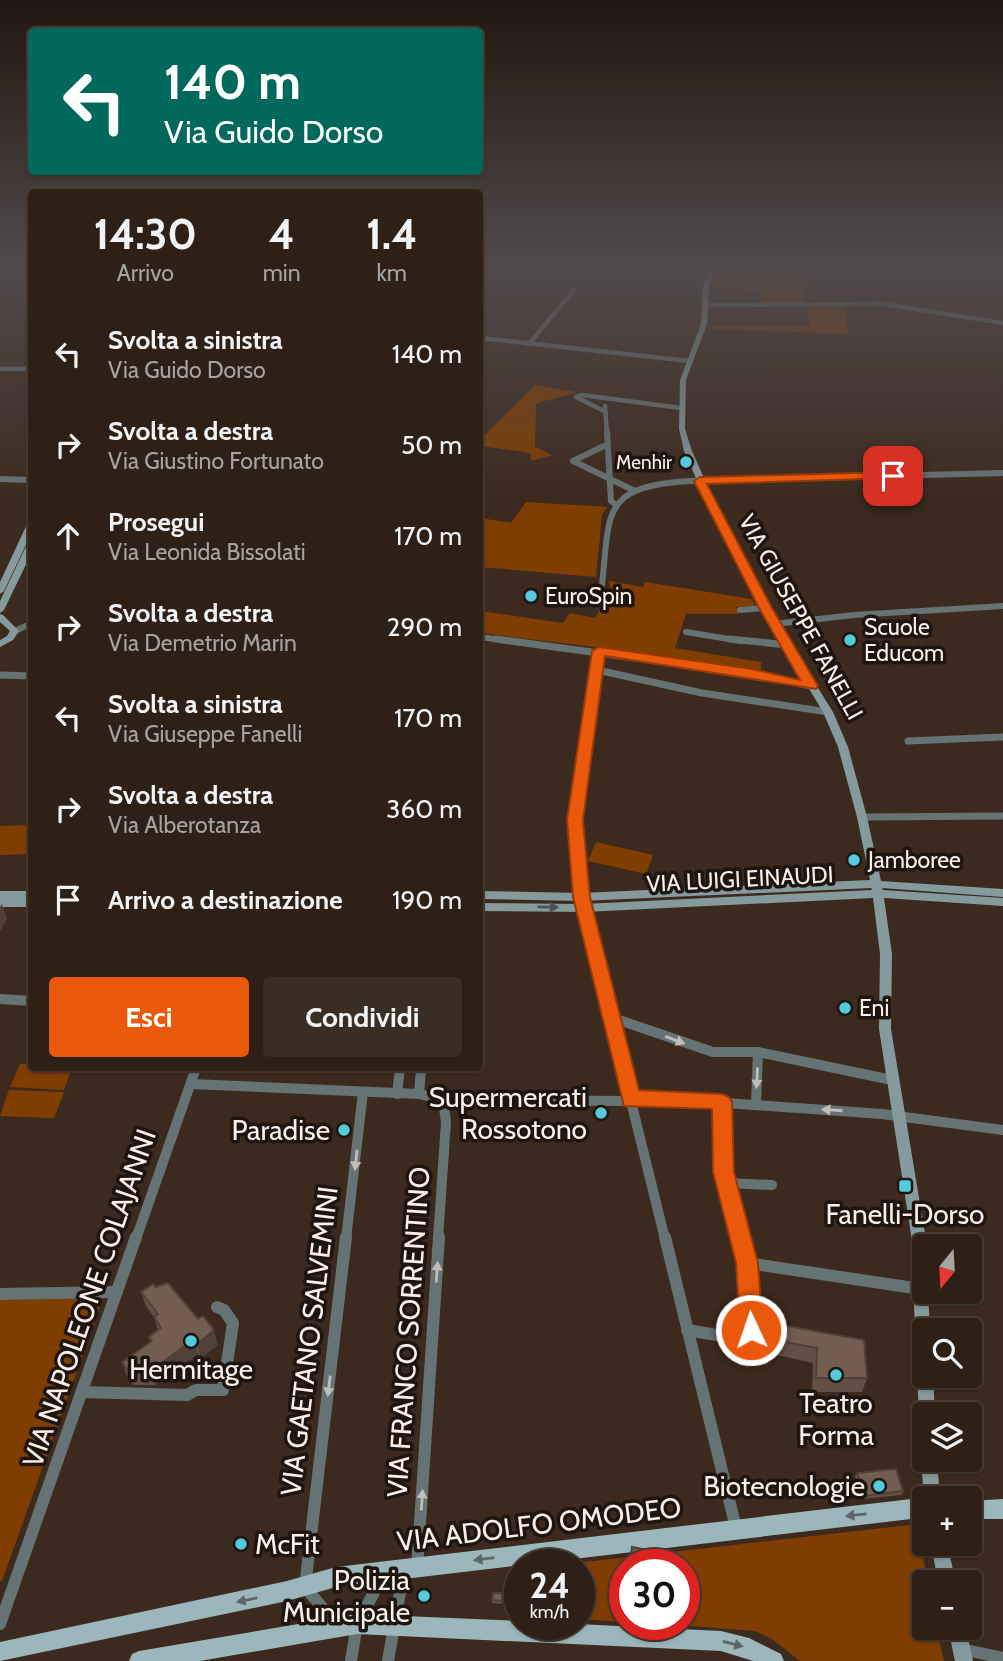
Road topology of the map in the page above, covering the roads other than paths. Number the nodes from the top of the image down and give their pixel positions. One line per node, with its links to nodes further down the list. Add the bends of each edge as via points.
1 (534, 345): 3 (street)
2 (696, 345): 3 (street, VIA GIUSEPPE FANELLI)
3 (689, 361): 9 (street, VIA GIUSEPPE FANELLI)
4 (0, 369): 6 (street)
5 (28, 369): 6 (street)
6 (10, 370): 7 (street)
7 (0, 377)
8 (607, 399): 9 (street); 10 (street); 10 (street, via 576,397)
9 (681, 408): 17 (street, VIA GIUSEPPE FANELLI, via 688,451)
10 (605, 409): 11 (street)
11 (607, 445): 15 (street); 15 (street, via 573,460)
12 (28, 472): 14 (street)
13 (1003, 473): 17 (street)
14 (0, 476): 16 (street)
15 (609, 478): 18 (street); 19 (street, via 611,501)
16 (28, 480)
17 (700, 481): 18 (street, via 667,482); 25 (street, VIA GIUSEPPE FANELLI)
18 (635, 491): 19 (street)
19 (616, 505): 22 (street, via 608,524)
20 (28, 531): 23 (street)
21 (28, 550): 26 (street)
22 (602, 585)
23 (0, 591)
24 (1003, 606): 29 (street, via 854,614)
25 (765, 608): 27 (street); 29 (street, VIA GIUSEPPE FANELLI)
26 (0, 610)
27 (740, 610)
28 (2, 621): 31 (street)
29 (774, 624): 35 (street, VIA GIUSEPPE FANELLI)
30 (28, 626): 31 (street)
31 (15, 631): 34 (street)
32 (687, 632): 35 (street)
33 (483, 637): 36 (street)
34 (2, 643)
35 (787, 645): 40 (street, VIA GIUSEPPE FANELLI)
36 (599, 651): 37 (street); 40 (street)
37 (597, 670): 41 (street, via 702,693); 51 (street, via 575,820)
38 (0, 675): 39 (street)
39 (28, 676)
40 (811, 686): 41 (street, VIA GIUSEPPE FANELLI)
41 (828, 712): 44 (street, VIA GIUSEPPE FANELLI)
42 (1003, 737): 43 (street)
43 (908, 741)
44 (862, 817): 45 (street); 46 (street, VIA GIUSEPPE FANELLI)
45 (1003, 817)
46 (877, 889): 47 (street, VIA LUIGI EINAUDI); 51 (street, VIA LUIGI EINAUDI); 52 (street, VIA LUIGI EINAUDI); 63 (street, VIA GIUSEPPE FANELLI, via 886,954 885,1029)
47 (1003, 893)
48 (0, 895): 49 (street)
49 (28, 895)
50 (483, 895): 51 (street, VIA LUIGI EINAUDI)
51 (582, 902): 55 (street, VIA LUIGI EINAUDI, one-way to 51); 58 (street)
52 (1003, 902)
53 (0, 903): 54 (street)
54 (28, 903)
55 (483, 906)
56 (0, 999): 57 (street)
57 (28, 1001)
58 (610, 1017): 59 (street, one-way to 59, via 713,1052); 69 (street)
59 (758, 1052): 63 (street); 71 (street, one-way to 71)
60 (196, 1071): 64 (street, VIA NAPOLEONE COLAJANNI)
61 (400, 1071): 66 (street)
62 (421, 1071): 67 (street)
63 (892, 1080): 72 (street, VIA GIUSEPPE FANELLI)
64 (191, 1084): 65 (street); 79 (street, VIA NAPOLEONE COLAJANNI)
65 (363, 1092): 66 (street); 89 (street, VIA GAETANO SALVEMINI, one-way to 89)
66 (397, 1094): 67 (street)
67 (419, 1094): 68 (street)
68 (443, 1100): 69 (street); 88 (street, VIA FRANCO SORRENTINO, one-way to 68, via 444,1160)
69 (631, 1101): 70 (street, via 642,1097); 82 (street)
70 (722, 1102): 71 (street); 74 (street)
71 (756, 1104): 72 (street, one-way to 71)
72 (900, 1117): 73 (street); 76 (street, VIA GIUSEPPE FANELLI)
73 (1003, 1130)
74 (727, 1183): 75 (street); 77 (street)
75 (772, 1185)
76 (918, 1234)
77 (747, 1263): 78 (street); 82 (street, via 752,1341)
78 (912, 1288)
79 (117, 1292): 80 (street); 83 (street, VIA NAPOLEONE COLAJANNI)
80 (0, 1294)
81 (217, 1307): 83 (street, via 233,1323 223,1390 196,1390 187,1395)
82 (687, 1330): 87 (street)
83 (82, 1392): 90 (street, VIA NAPOLEONE COLAJANNI)
84 (912, 1509): 87 (main road, VIA ADOLFO OMODEO, one-way to 87)
85 (1003, 1509): 86 (main road)
86 (982, 1510)
87 (736, 1528): 88 (main road, VIA ADOLFO OMODEO, one-way to 88)
88 (402, 1569): 89 (main road, VIA ADOLFO OMODEO, via 336,1577); 91 (street); 92 (street, VIA FRANCO SORRENTINO)
89 (305, 1587): 91 (street); 93 (main road, VIA ADOLFO OMODEO, one-way to 93)
90 (0, 1624)
91 (347, 1624): 92 (main road); 95 (main road); 98 (street)
92 (396, 1624): 99 (street); 100 (main road, one-way to 100, via 721,1641)
93 (0, 1652)
94 (963, 1655): 96 (street)
95 (171, 1658): 97 (main road)
96 (1003, 1658)
97 (139, 1661)
98 (351, 1661)
99 (388, 1661)
100 (774, 1661)

